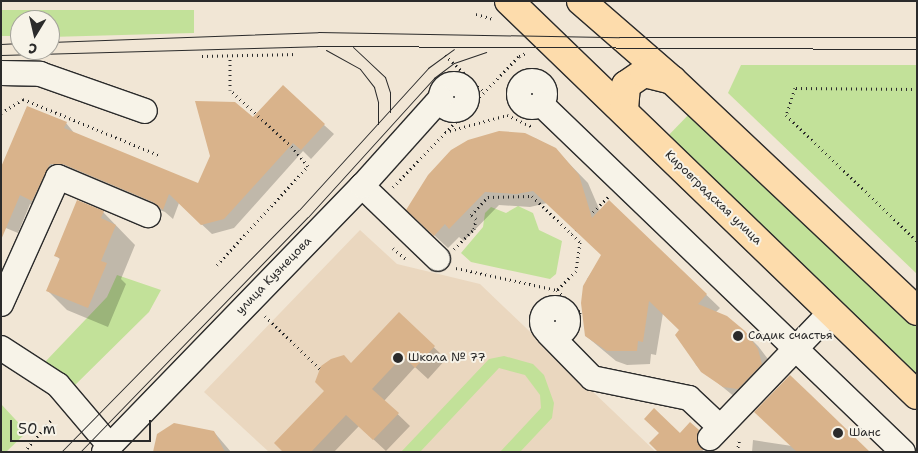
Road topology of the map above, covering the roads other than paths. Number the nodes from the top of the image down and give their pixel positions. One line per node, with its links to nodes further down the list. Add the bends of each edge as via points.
1 (509, 1): 7 (main road, Кировградская улица)
2 (581, 1): 4 (main road)
3 (1, 73): 8 (street, via 40,74)
4 (672, 80): 7 (main road, via 644,73 626,85); 13 (main road)
5 (441, 98): 9 (street, улица Кузнецова)
6 (541, 104): 17 (street)
7 (624, 109): 14 (main road, Кировградская улица)
8 (145, 111)
9 (370, 194): 11 (street); 20 (street, улица Кузнецова)
10 (148, 215): 12 (street, via 58,177)
11 (446, 259)
12 (1, 304)
13 (917, 311)
14 (830, 313): 17 (street); 18 (main road, Кировградская улица)
15 (548, 333): 19 (street, via 592,378 689,398)
16 (1, 348): 20 (street, via 58,385)
17 (796, 349): 19 (street); 21 (street)
18 (917, 395)
19 (713, 430)
20 (107, 449)
21 (903, 452)

